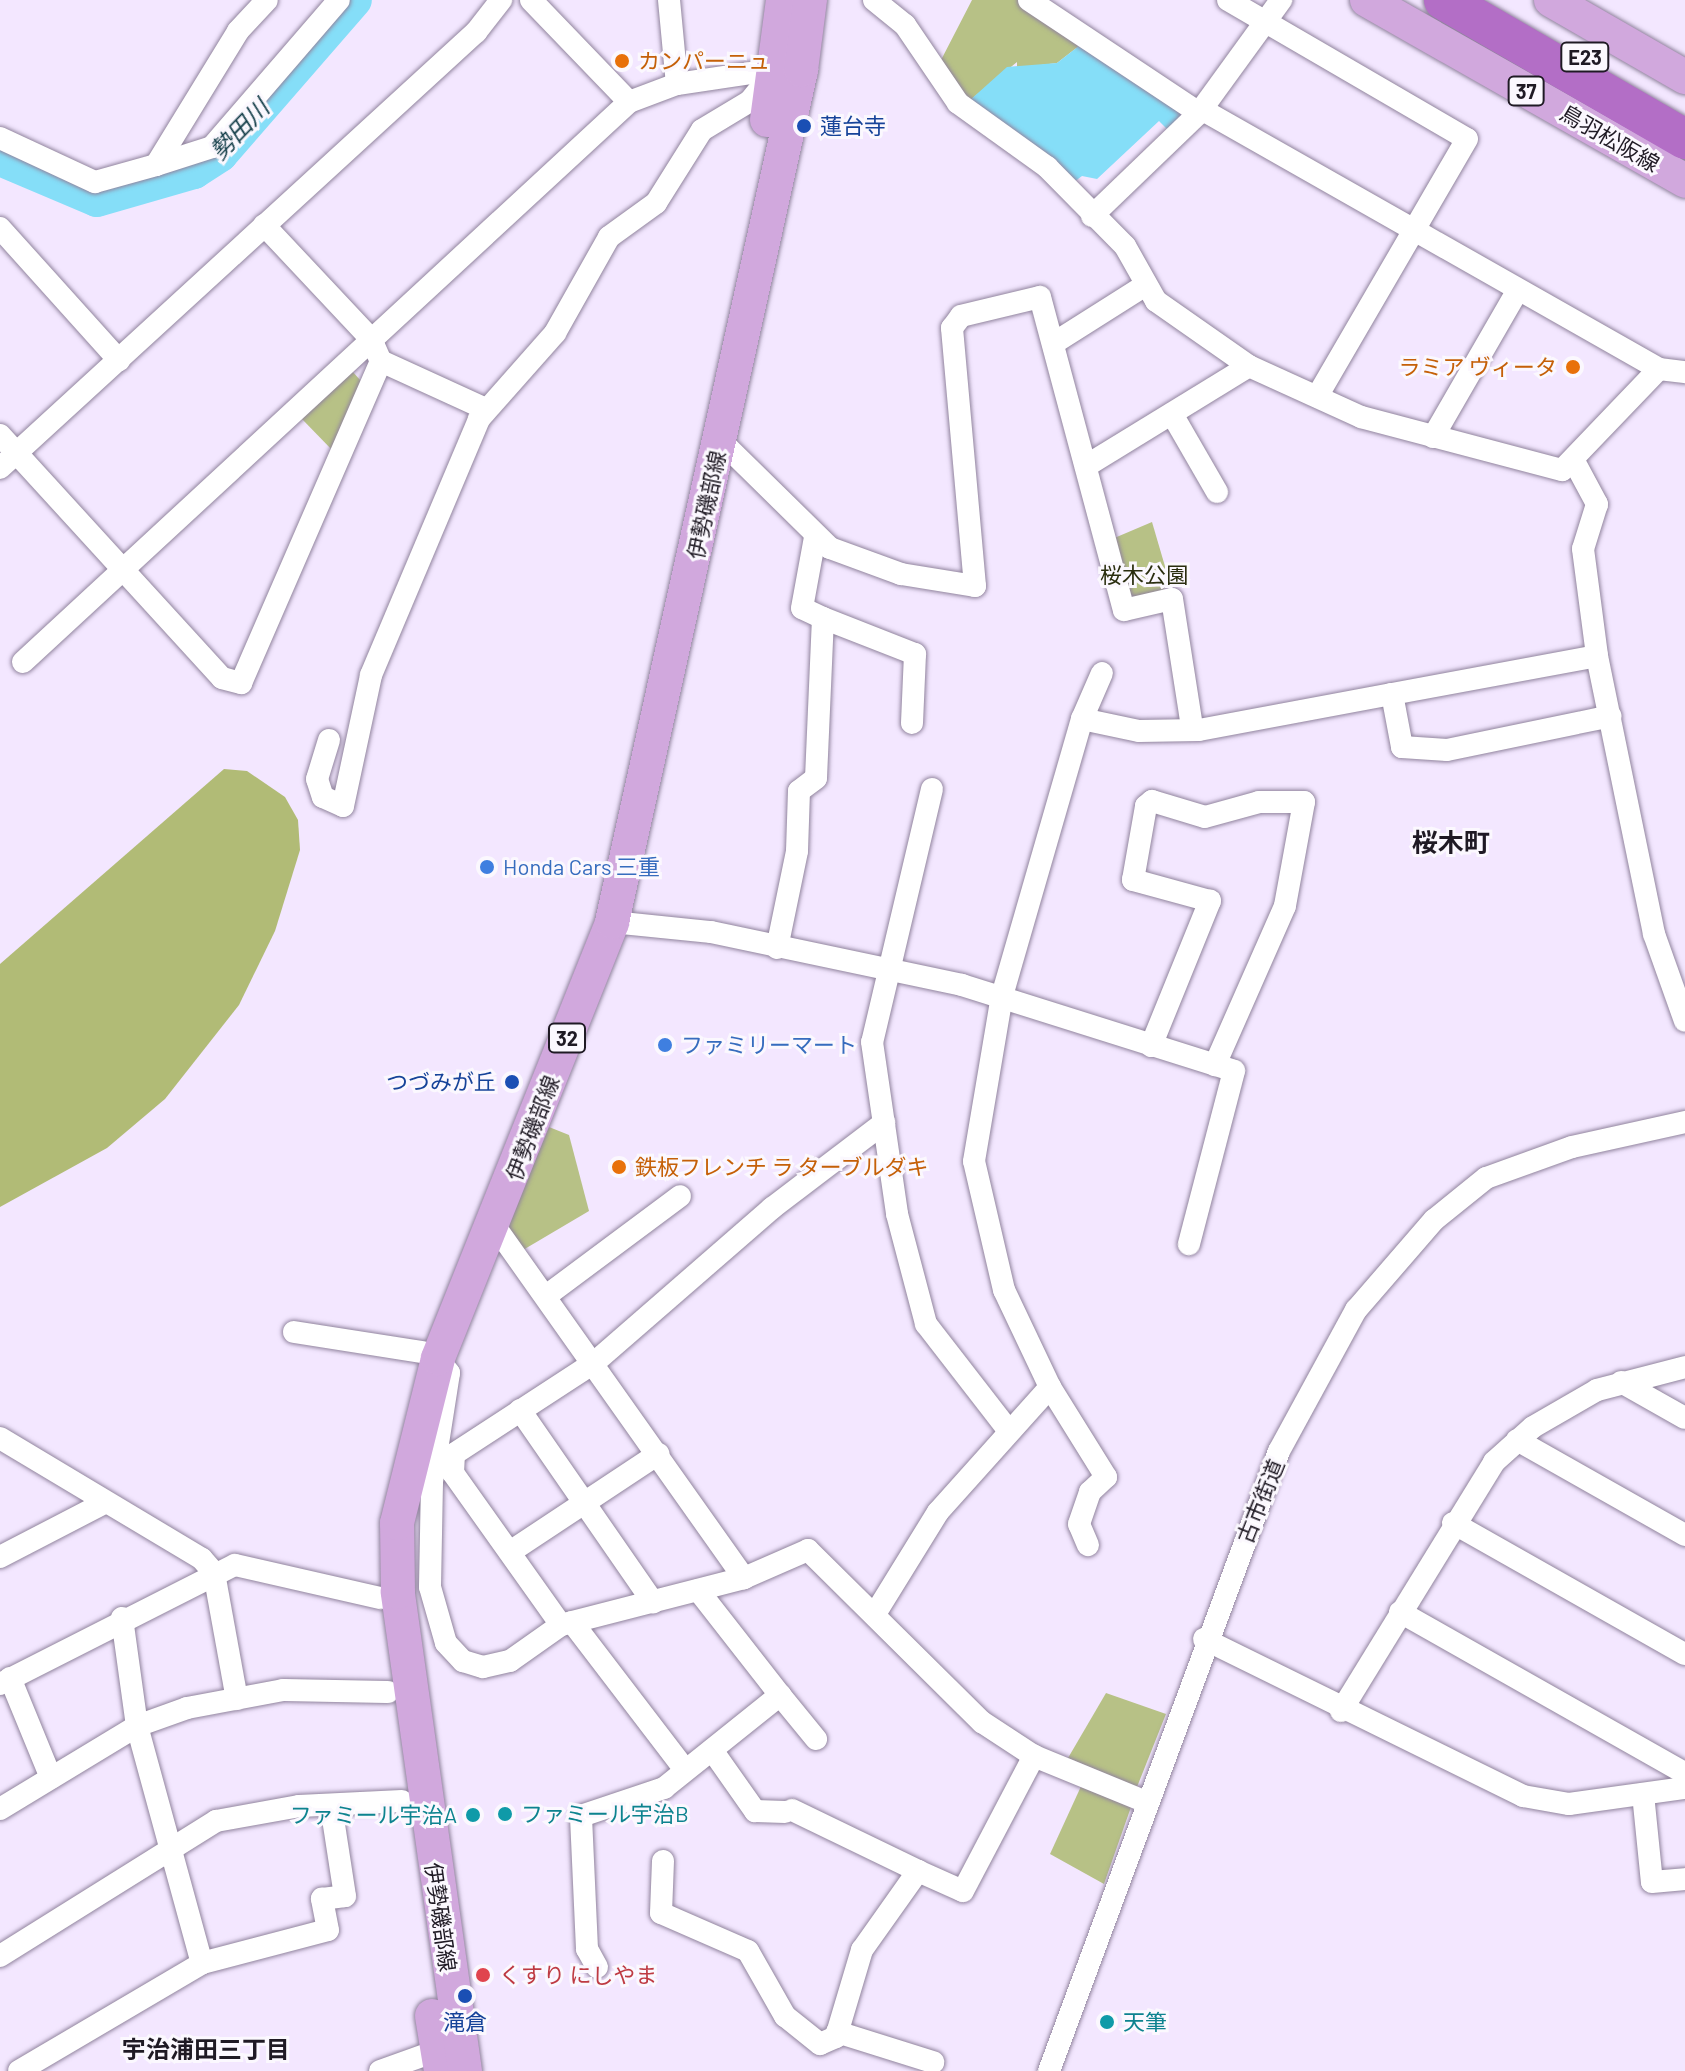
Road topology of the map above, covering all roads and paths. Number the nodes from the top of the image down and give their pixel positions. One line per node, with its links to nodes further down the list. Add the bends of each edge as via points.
1 (267, 0): 25 (street, via 238,31)
2 (339, 0): 25 (street, via 212,147)
3 (501, 0): 28 (street, via 476,32)
4 (531, 0): 20 (street)
5 (669, 0): 19 (street)
6 (783, 0): 17 (main road, 伊勢磯部線 / 32)
7 (810, 0): 17 (main road, 伊勢磯部線 / 32)
8 (874, 0): 27 (street, via 905,25 958,103 1047,167)
9 (1029, 0): 21 (street)
10 (1228, 0): 16 (street)
11 (1281, 0): 16 (street)
12 (1367, 0): 26 (main road, 鳥羽松阪線 / 37)
13 (1444, 0): 24 (highway, E23)
14 (1484, 0): 22 (highway, E23)
15 (1551, 0): 18 (main road)
16 (1269, 24): 21 (street); 30 (street, via 1467,139)
17 (789, 68): 19 (street); 41 (street, via 750,101 702,130 656,203 609,237 555,333); 45 (main road, 伊勢磯部線 / 32); 77 (main road, 伊勢磯部線 / 32, via 593,918)
18 (1685, 77)
19 (677, 84): 20 (street)
20 (629, 102): 33 (street)
21 (1200, 111): 27 (street); 30 (street)
22 (1685, 115)
23 (0, 138): 25 (street, via 95,182)
24 (1685, 139)
25 (156, 165)
26 (1685, 181)
27 (1092, 216): 31 (street, via 1125,246)
28 (264, 225): 33 (street); 35 (street)
29 (0, 228): 35 (street)
30 (1416, 230): 32 (street); 40 (street)
31 (1144, 286): 34 (street); 37 (street, via 1177,321)
32 (1518, 290): 38 (street); 44 (street)
33 (371, 339): 36 (street); 51 (street)
34 (1054, 343): 48 (street); 50 (street, via 1040,297 961,316 952,328 975,586 872,565)
35 (119, 360): 46 (street)
36 (381, 361): 41 (street); 51 (street, via 241,683 222,678)
37 (1249, 366): 40 (street); 42 (street)
38 (1659, 369): 39 (street); 47 (street)
39 (1685, 372)
40 (1317, 397): 44 (street)
41 (486, 409): 61 (street, via 371,675 343,806 323,797 317,779)
42 (1172, 414): 48 (street); 49 (street)
43 (0, 435): 46 (street)
44 (1433, 437): 47 (street, via 1542,468)
45 (720, 440): 50 (street); 63 (main road, 伊勢磯部線 / 32)
46 (8, 460): 51 (street)
47 (1575, 463): 53 (street, via 1597,504 1583,549)
48 (1086, 466): 60 (street, via 1124,610 1172,599)
49 (1217, 492)
50 (815, 537): 52 (street, via 802,608)
51 (121, 565): 54 (street)
52 (823, 618): 59 (street, via 915,654); 64 (street, via 816,778 799,791 797,851)
53 (1597, 656): 56 (street); 57 (street)
54 (23, 662)
55 (1102, 673): 58 (street)
56 (1392, 694): 57 (street, via 1402,747 1447,750); 60 (street)
57 (1611, 716): 67 (street, via 1654,934)
58 (1082, 719): 60 (street, via 1139,731); 66 (street)
59 (912, 723)
60 (1192, 727)
61 (329, 740)
62 (932, 789): 65 (street)
63 (612, 922): 64 (street); 73 (main road, 伊勢磯部線 / 32)
64 (777, 948): 65 (street)
65 (886, 970): 66 (street); 71 (street, via 872,1042)
66 (1002, 996): 68 (street); 81 (street, via 974,1161 1004,1290)
67 (1685, 1021)
68 (1151, 1046): 69 (street); 69 (street, via 1210,901 1133,880 1146,806 1152,801 1205,817 1259,802 1304,802 1285,906)
69 (1215, 1065): 74 (street, via 1234,1071)
70 (1685, 1122): 104 (street, 古市街道, via 1515,1166 1486,1178 1434,1220 1333,1345 1279,1451)
71 (884, 1123): 78 (street, via 772,1208); 84 (street, via 926,1324)
72 (680, 1196): 75 (street)
73 (494, 1225): 75 (street); 77 (main road, 伊勢磯部線 / 32)
74 (1189, 1244)
75 (546, 1296): 78 (street)
76 (294, 1332): 77 (street)
77 (430, 1355): 98 (main road, 伊勢磯部線 / 32, via 387,1469); 103 (street, via 449,1373 430,1561 446,1643 463,1661 496,1666); 132 (main road, 伊勢磯部線 / 32, via 397,1523 398,1592)
78 (595, 1362): 82 (street); 87 (street)
79 (1685, 1367): 80 (street)
80 (1621, 1382): 83 (street); 86 (street, via 1566,1407)
81 (1050, 1387): 84 (street); 92 (street, via 1106,1477 1090,1492 1079,1524)
82 (520, 1410): 89 (street); 93 (street, via 454,1454 453,1473)
83 (1685, 1418)
84 (1006, 1427): 101 (street, via 938,1512)
85 (0, 1438): 88 (street)
86 (1517, 1440): 90 (street); 91 (street)
87 (658, 1454): 89 (street); 96 (street)
88 (106, 1502): 94 (street); 95 (street)
89 (585, 1502): 93 (street); 99 (street)
90 (1453, 1523): 100 (street); 105 (street)
91 (1685, 1535)
92 (1088, 1545)
93 (510, 1552): 103 (street)
94 (0, 1557)
95 (214, 1573): 98 (street, via 253,1564); 102 (street); 109 (street)
96 (744, 1578): 97 (street); 101 (street, via 808,1550)
97 (698, 1590): 99 (street); 108 (street)
98 (380, 1598): 107 (main road, 伊勢磯部線 / 32)
99 (653, 1602): 103 (street)
100 (1400, 1612): 110 (street); 116 (street)
101 (875, 1614): 114 (street, via 936,1682)
102 (122, 1618): 106 (street); 111 (street)
103 (566, 1623): 115 (street)
104 (1204, 1639): 110 (street); 121 (street, 古市街道)
105 (1685, 1654)
106 (5, 1681): 117 (street)
107 (388, 1692): 109 (street, via 283,1690); 120 (main road, 伊勢磯部線 / 32)
108 (780, 1695): 112 (street); 113 (street)
109 (237, 1699): 111 (street)
110 (1341, 1711): 119 (street, via 1523,1796 1569,1804)
111 (137, 1726): 117 (street); 124 (street)
112 (816, 1739)
113 (712, 1750): 115 (street); 126 (street, via 755,1811 789,1811)
114 (1034, 1756): 121 (street); 126 (street, via 963,1891)
115 (685, 1770): 130 (street, via 664,1788 581,1816 587,1949)
116 (1685, 1773)
117 (51, 1778): 123 (street)
118 (1685, 1788): 119 (street)
119 (1643, 1794): 127 (street, via 1652,1882)
120 (402, 1801): 122 (street); 132 (main road, 伊勢磯部線 / 32)
121 (1146, 1802): 136 (street, 古市街道)
122 (331, 1806): 124 (street, via 216,1821); 129 (street, via 345,1896 322,1899 328,1930)
123 (0, 1809)
124 (175, 1843): 128 (street); 129 (street)
125 (663, 1861): 131 (street, via 661,1913 748,1951 785,2016 806,2035 820,2044)
126 (918, 1871): 131 (street, via 862,1950)
127 (1685, 1879)
128 (0, 1956)
129 (202, 1963): 134 (street)
130 (597, 1967)
131 (837, 2032): 133 (street)
132 (451, 2059): 135 (street)
133 (933, 2062)
134 (19, 2071)
135 (380, 2071)
136 (1049, 2071)

